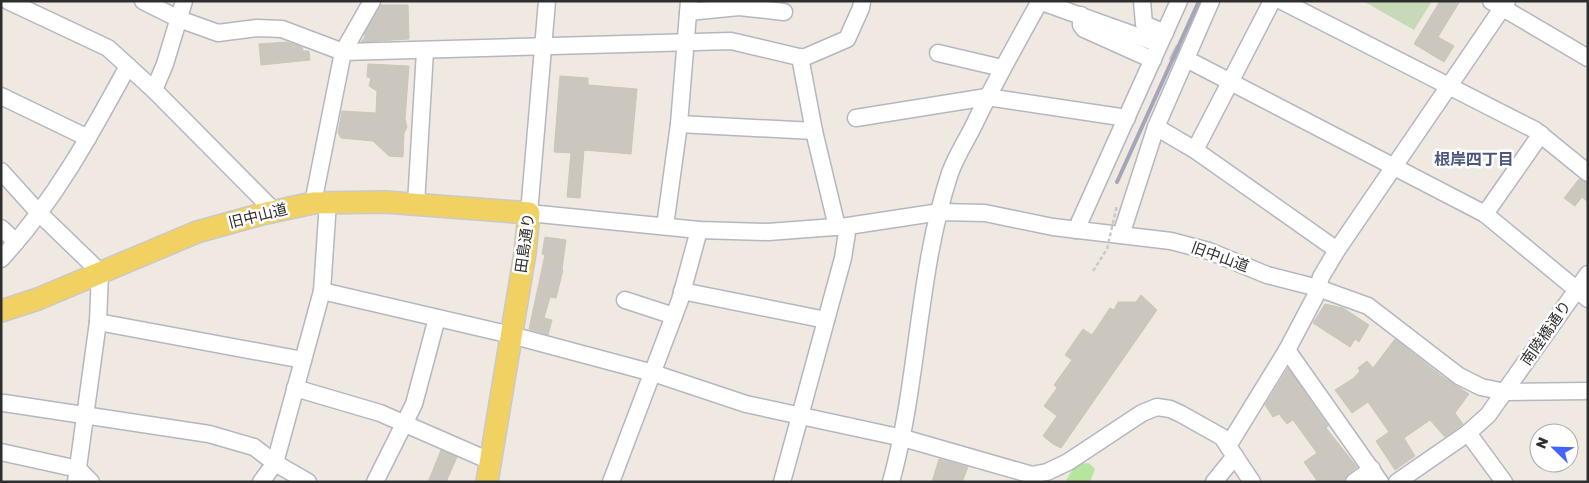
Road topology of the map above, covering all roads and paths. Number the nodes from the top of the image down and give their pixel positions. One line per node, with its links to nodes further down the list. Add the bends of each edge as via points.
1 (8, 1): 29 (street, via 108,48)
2 (143, 1): 17 (street)
3 (184, 1): 17 (street)
4 (372, 1): 23 (street)
5 (547, 1): 21 (street, 田島通り)
6 (862, 1): 25 (street, via 847,39)
7 (1039, 1): 16 (street); 30 (street)
8 (1142, 1): 18 (street, via 1144,24)
9 (1179, 1): 18 (street)
10 (1211, 1): 39 (street)
11 (1272, 1): 31 (street)
12 (1282, 1): 32 (street)
13 (1500, 4): 26 (street); 32 (street)
14 (688, 7): 15 (street, via 739,7); 20 (street)
15 (784, 12)
16 (1081, 15): 19 (street); 27 (street, via 1084,29)
17 (179, 19): 23 (street, via 218,33 257,28 282,29); 33 (street)
18 (1165, 33): 27 (street)
19 (1150, 41)
20 (686, 42): 21 (street); 25 (street, via 731,41); 38 (street)
21 (544, 47): 22 (street); 53 (street, 田島通り)
22 (425, 51): 23 (street); 48 (street)
23 (343, 52): 47 (street)
24 (938, 53): 30 (street)
25 (800, 57): 40 (street)
26 (1588, 58)
27 (1153, 60): 37 (street)
28 (1194, 63): 31 (street)
29 (128, 66): 33 (street); 42 (street)
30 (1002, 68): 35 (street)
31 (1230, 83): 43 (street); 44 (street)
32 (1449, 86): 41 (street); 44 (street)
33 (154, 90): 50 (street)
34 (1, 96): 42 (street)
35 (988, 97): 36 (street); 37 (street); 51 (street, via 951,171)
36 (856, 118)
37 (1127, 118): 59 (street)
38 (679, 124): 40 (street); 55 (street)
39 (1156, 127): 43 (street); 60 (street)
40 (814, 131): 56 (street)
41 (1541, 134): 46 (street); 54 (street)
42 (88, 138): 52 (street)
43 (1195, 150): 62 (street)
44 (1394, 165): 54 (street); 62 (street)
45 (1, 171): 52 (street)
46 (1588, 173)
47 (320, 203): 48 (main road, 旧中山道); 50 (main road, 旧中山道); 68 (street)
48 (416, 204): 53 (main road, 旧中山道)
49 (1117, 205): 64 (path, bridge, via 1107,249)
50 (274, 211): 65 (main road, 旧中山道, via 197,232)
51 (940, 212): 56 (street, 旧中山道); 59 (street, 旧中山道, via 985,213); 89 (street, via 919,319)
52 (40, 213): 61 (street); 65 (street)
53 (529, 213): 55 (street, 旧中山道); 77 (main road, 田島通り)
54 (1485, 214): 70 (street)
55 (665, 226): 58 (street, 旧中山道)
56 (843, 227): 58 (street, 旧中山道, via 768,232); 75 (street, via 843,258)
57 (1, 228): 61 (street)
58 (699, 230): 69 (street)
59 (1076, 230): 60 (street, 旧中山道)
60 (1121, 235): 67 (street, 旧中山道, via 1189,245 1278,278)
61 (16, 242): 63 (street)
62 (1336, 250): 67 (street)
63 (1, 259)
64 (1093, 271)
65 (100, 272): 72 (main road, 旧中山道); 76 (street)
66 (1588, 274): 70 (street, 南陸橋通り)
67 (1318, 288): 78 (street); 83 (street, 旧中山道, via 1368,306 1469,382)
68 (322, 291): 74 (street); 79 (street)
69 (682, 292): 73 (street); 75 (street)
70 (1582, 295): 83 (street, 南陸橋通り)
71 (625, 300): 73 (street)
72 (1, 311)
73 (674, 316): 80 (street)
74 (437, 318): 77 (street); 87 (street, via 414,404)
75 (826, 320): 86 (street)
76 (98, 322): 79 (street); 85 (street)
77 (511, 335): 80 (street); 92 (main road, 田島通り)
78 (1287, 350): 90 (street); 95 (street)
79 (303, 360): 81 (street)
80 (653, 373): 86 (street, via 746,404); 101 (street)
81 (295, 388): 87 (street, via 380,413); 93 (street)
82 (1588, 391): 83 (street, 旧中山道)
83 (1505, 392): 88 (street, 南陸橋通り, via 1488,415)
84 (4, 404): 85 (street)
85 (86, 414): 93 (street, via 209,434 254,447); 94 (street)
86 (800, 415): 89 (street); 102 (street)
87 (405, 424): 92 (street); 99 (street)
88 (1468, 433): 107 (street, 南陸橋通り); 108 (street)
89 (903, 438): 90 (street, via 1032,475 1068,462 1142,413 1157,407 1181,414 1222,437); 103 (street)
90 (1232, 451): 104 (street); 105 (street)
91 (1, 452): 94 (street)
92 (490, 461): 100 (main road, 田島通り)
93 (275, 463): 97 (street); 98 (street)
94 (77, 475): 96 (street)
95 (1376, 475): 106 (street)
96 (91, 482)
97 (261, 482)
98 (308, 482)
99 (375, 482)
100 (487, 482)
101 (611, 482)
102 (782, 482)
103 (891, 482)
104 (1214, 482)
105 (1252, 482)
106 (1354, 482)
107 (1397, 482)
108 (1504, 482)

